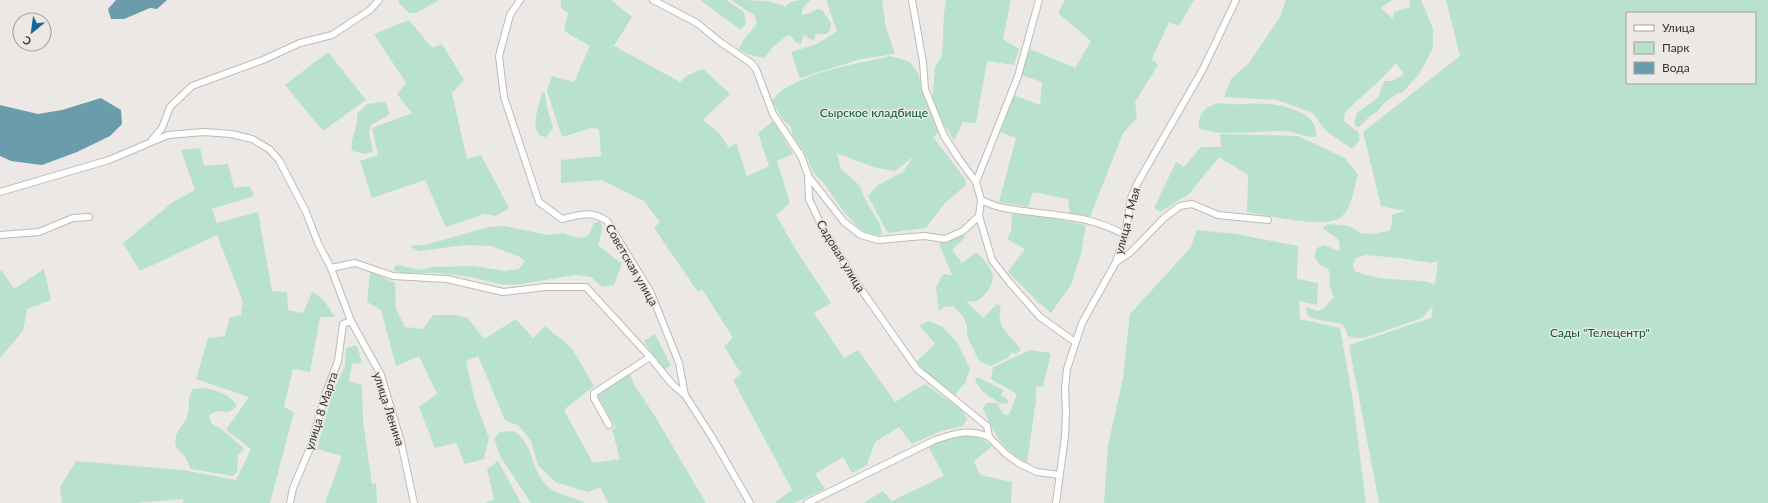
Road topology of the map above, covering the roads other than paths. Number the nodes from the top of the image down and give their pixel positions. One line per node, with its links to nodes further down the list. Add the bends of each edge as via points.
1 (379, 0): 7 (street, via 370,10 332,35 300,43 263,60 192,86 170,107 162,128)
2 (520, 0): 22 (street, Советская улица, via 510,15 499,56 504,97 539,202 562,219 591,214 599,215 607,221 651,293 679,363)
3 (653, 0): 8 (street, Садовая улица, via 697,23 756,68 773,114 801,156)
4 (912, 0): 9 (street, via 926,95 944,136)
5 (1039, 0): 9 (street, via 1018,76)
6 (1236, 0): 15 (street, улица 1 Мая, via 1203,68 1137,184 1131,198)
7 (152, 141): 10 (street, улица Ленина, via 109,160); 18 (street, улица Ленина, via 168,135 204,132 252,139 269,149 279,160)
8 (808, 175): 12 (street, via 844,222 861,235 878,240 924,236 945,239 963,231); 24 (street, Садовая улица, via 810,199 823,230 858,285 917,369 987,426)
9 (976, 182): 11 (street)
10 (0, 192)
11 (981, 200): 12 (street); 15 (street, via 1003,208 1087,220 1109,226)
12 (979, 216): 20 (street, via 992,260 1040,317)
13 (89, 217): 16 (street, via 72,218 39,232)
14 (1268, 220): 17 (street, via 1218,215 1192,204 1180,206 1164,218 1131,252)
15 (1125, 235): 17 (street, улица 1 Мая)
16 (0, 236)
17 (1116, 262): 20 (street, улица 1 Мая, via 1082,323)
18 (331, 268): 19 (street, улица Ленина); 21 (street, via 355,263 393,276 447,279 503,292 586,286)
19 (350, 321): 26 (street, улица 8 Марта, via 343,324 338,361); 27 (street, улица Ленина, via 380,375 401,442)
20 (1075, 342): 25 (street, улица 1 Мая, via 1067,369)
21 (650, 357): 22 (street); 23 (street, via 594,393 594,398)
22 (685, 396): 28 (street, Советская улица)
23 (609, 425)
24 (989, 437): 25 (street, Садовая улица, via 1020,464 1037,472); 29 (street, via 976,432 957,433 935,440)
25 (1060, 475): 30 (street, улица 1 Мая)
26 (290, 503)
27 (414, 503)
28 (750, 503)
29 (807, 503)
30 (1056, 503)

